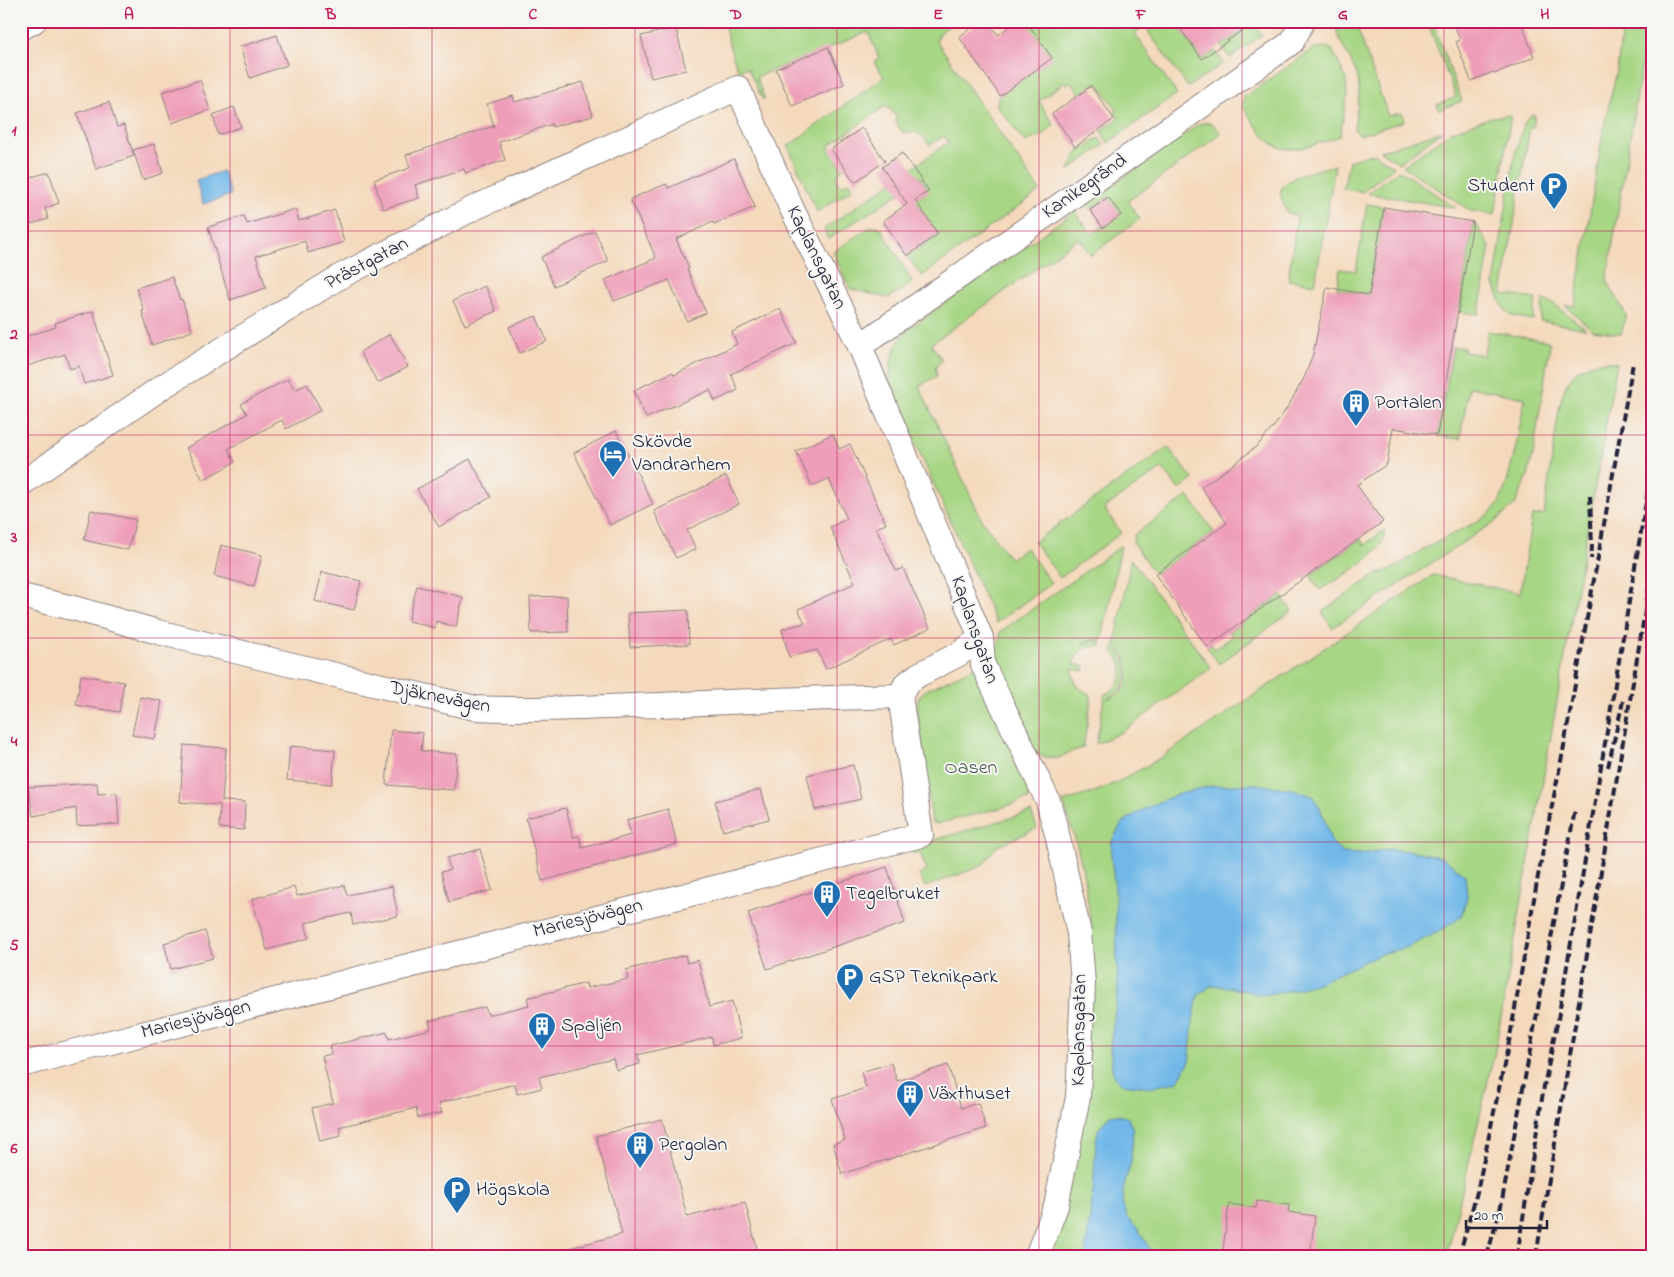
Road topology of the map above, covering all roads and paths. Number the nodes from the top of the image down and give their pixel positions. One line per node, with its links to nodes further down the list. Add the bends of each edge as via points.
1 (34, 21): 3 (street)
2 (1303, 21): 5 (street, Kanikegränd, via 1292,42)
3 (21, 28)
4 (738, 88): 5 (street, Kaplansgatan, via 791,207); 6 (street, Prästgatan, via 472,209 341,276 162,387)
5 (860, 346): 8 (street, Kaplansgatan)
6 (21, 484)
7 (21, 596): 9 (street, Djäknevägen, via 475,708 510,710)
8 (982, 638): 9 (street, via 918,675 906,684); 11 (street, Kaplansgatan, via 983,665 1048,801 1079,933 1083,984 1078,1097 1056,1206)
9 (900, 696): 10 (street, Mariesjövägen, via 921,835)
10 (21, 1065)
11 (1037, 1256)

